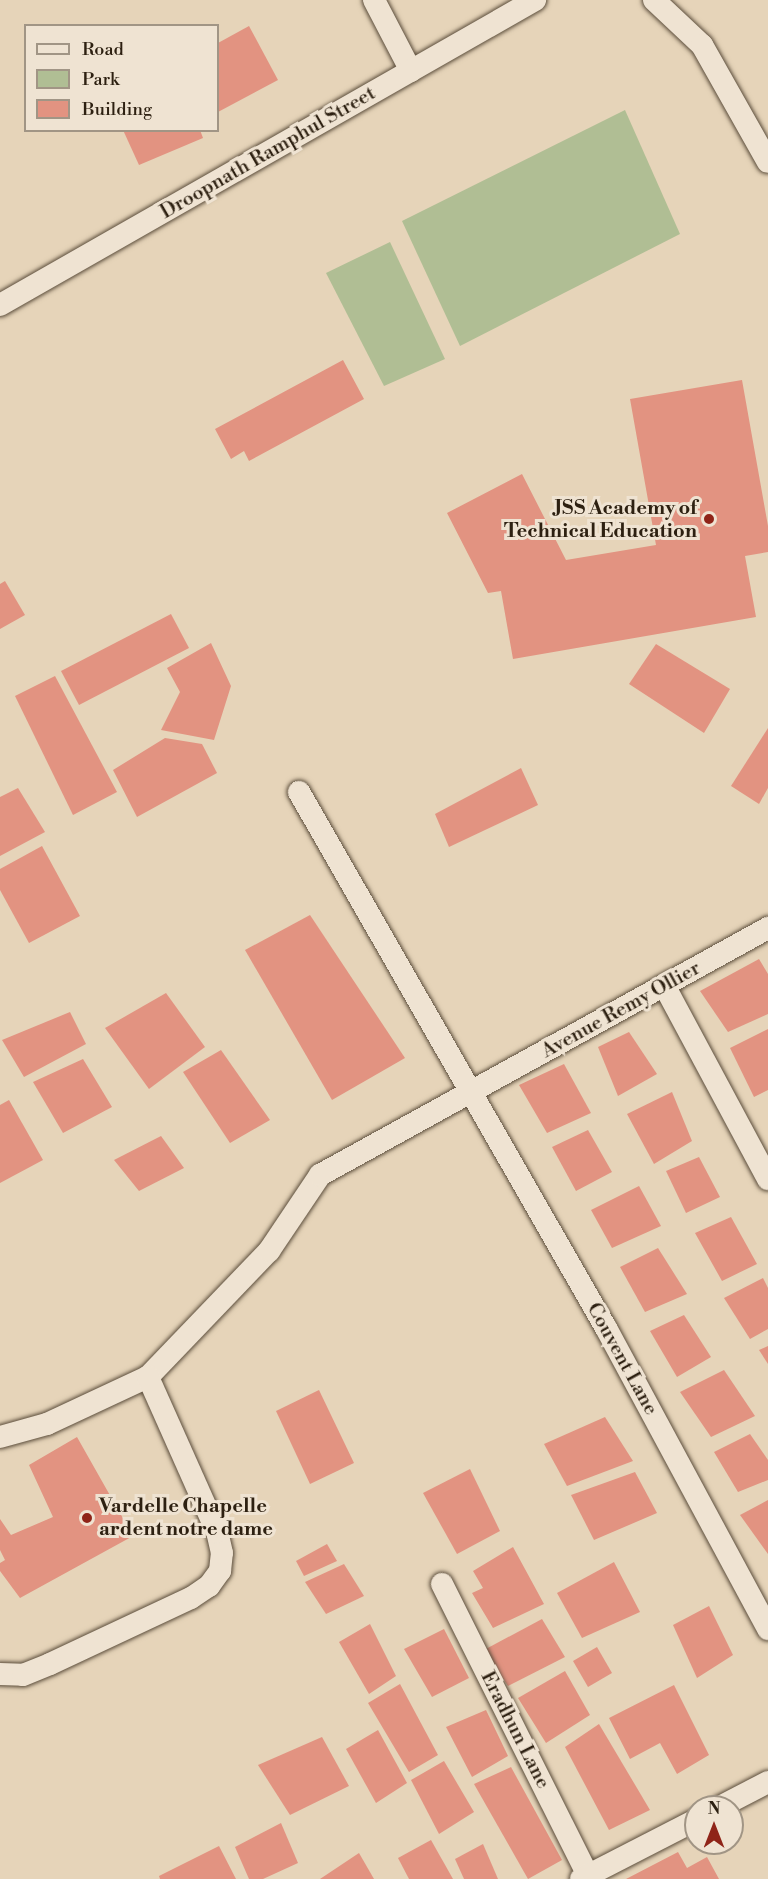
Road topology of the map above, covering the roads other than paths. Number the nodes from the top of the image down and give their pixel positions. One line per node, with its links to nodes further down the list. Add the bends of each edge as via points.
1 (374, 0): 4 (street)
2 (535, 0): 4 (street, Droopnath Ramphul Street)
3 (654, 0): 5 (street, via 702,45 725,79)
4 (411, 72): 6 (street, Droopnath Ramphul Street)
5 (768, 162)
6 (0, 305)
7 (299, 792): 10 (street, Couvent Lane)
8 (768, 928): 9 (street, Avenue Remy Ollier)
9 (665, 987): 10 (street, Avenue Remy Ollier); 11 (street)
10 (472, 1091): 12 (street, Avenue Remy Ollier, via 320,1175 309,1186 269,1251); 15 (street, Couvent Lane, via 606,1328)
11 (768, 1179)
12 (148, 1377): 13 (street, via 47,1424); 16 (street, via 217,1532 222,1553 220,1571 209,1586 180,1603 23,1675)
13 (0, 1437)
14 (442, 1584): 20 (street, Eradhun Lane)
15 (768, 1629)
16 (0, 1674)
17 (768, 1782): 18 (street)
18 (743, 1795)
19 (684, 1826): 20 (street)
20 (586, 1878)

